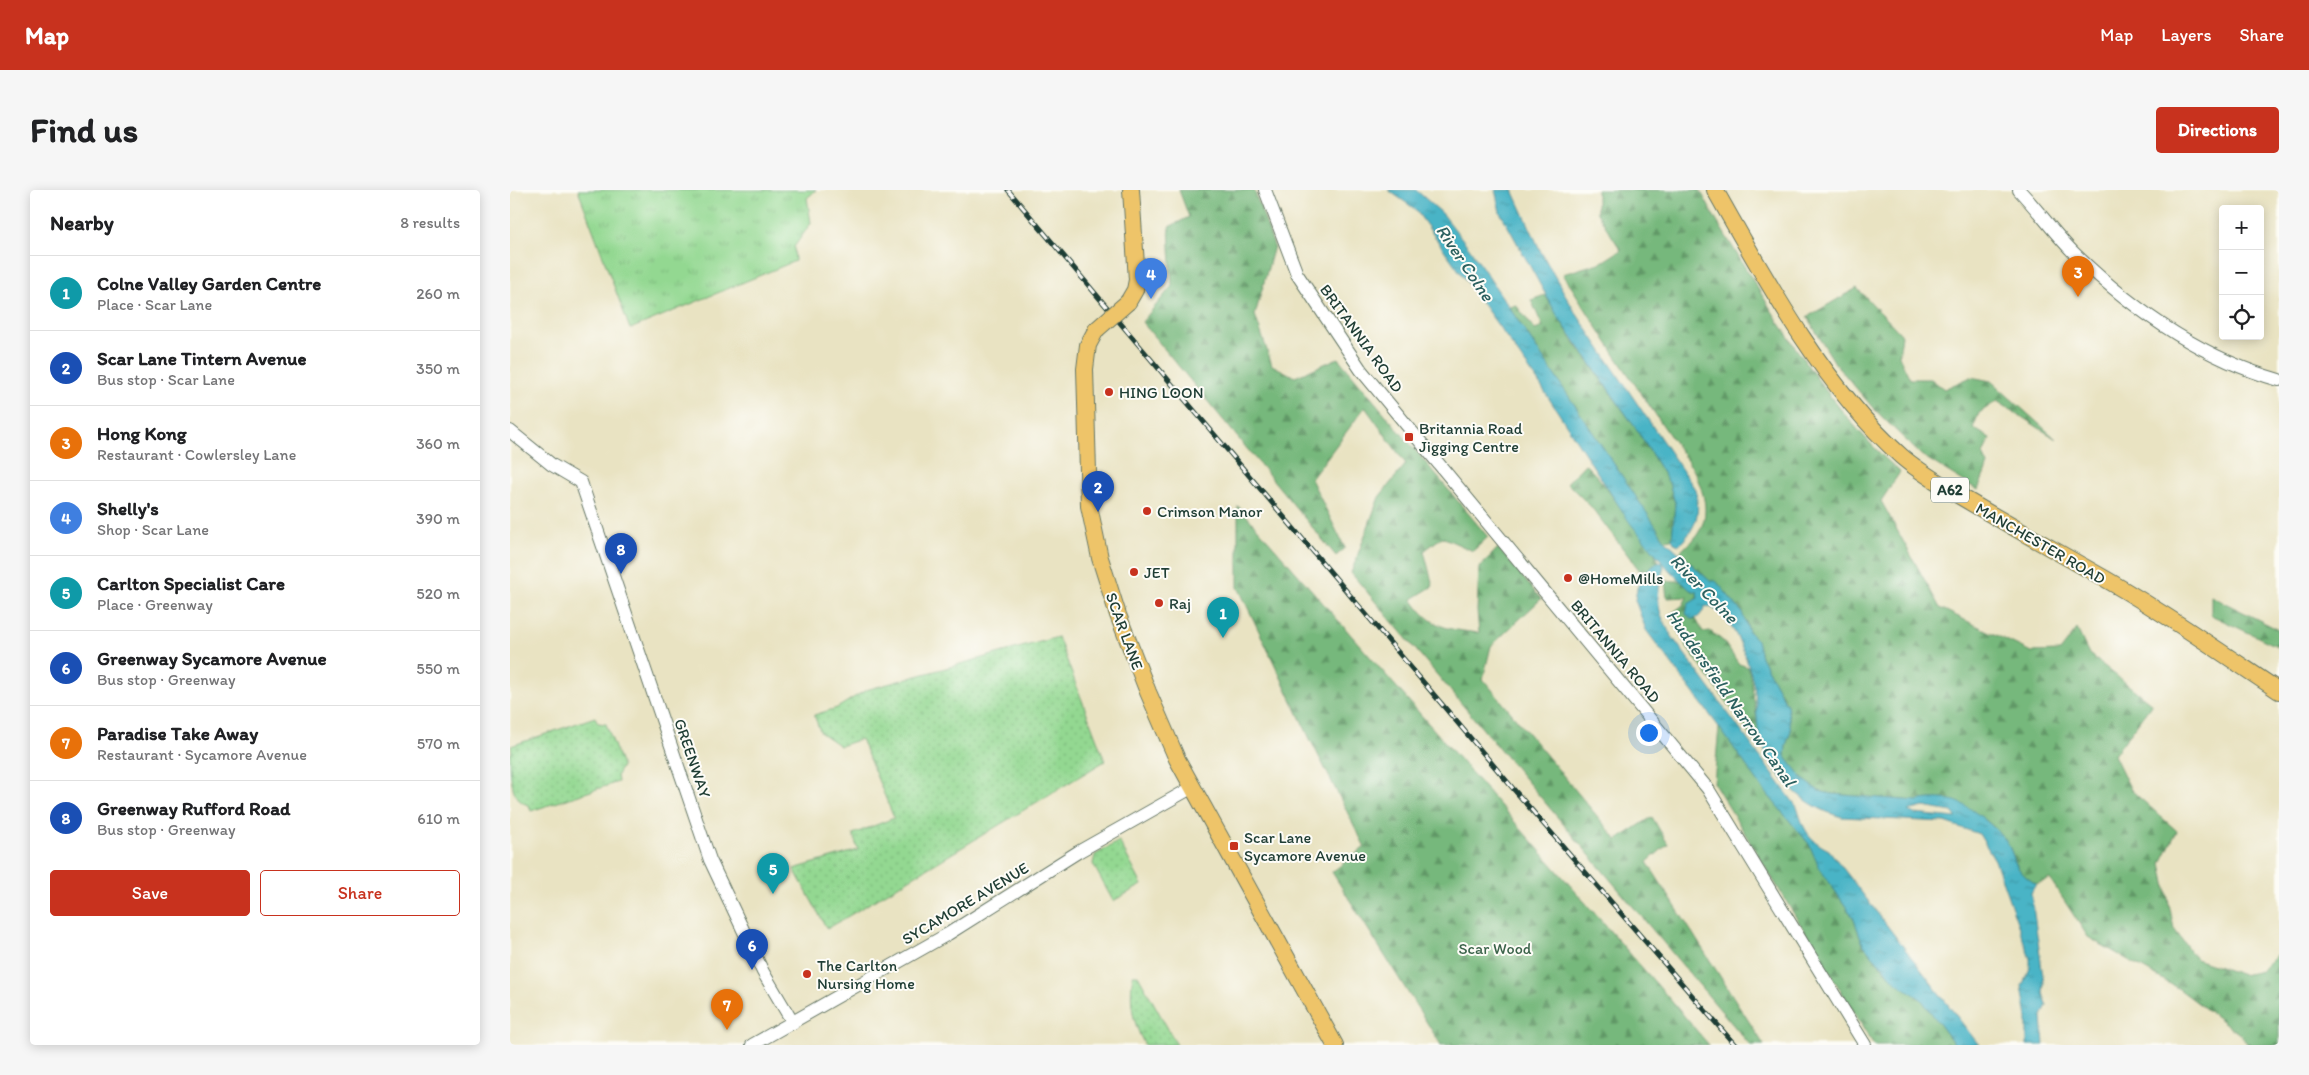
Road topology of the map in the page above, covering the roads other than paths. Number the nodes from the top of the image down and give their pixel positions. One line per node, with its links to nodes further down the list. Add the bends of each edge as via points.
1 (1131, 190): 8 (main road, SCAR LANE, bridge, via 1135,290 1128,302 1096,330 1088,345 1085,369 1091,515 1100,558 1118,614 1151,700)
2 (1265, 190): 12 (street, BRITANNIA ROAD, via 1296,274 1362,370 1708,789)
3 (1715, 190): 7 (main road, MANCHESTER ROAD / A62, via 1813,352 1851,402 1902,458 2002,522 2112,583)
4 (2019, 190): 5 (street, via 2073,252 2135,308 2223,358)
5 (2279, 380)
6 (510, 431): 9 (street, GREENWAY, via 552,465 581,482 710,860 763,972)
7 (2279, 691)
8 (1193, 787): 9 (street, SYCAMORE AVENUE); 11 (main road, SCAR LANE)
9 (793, 1023): 10 (street, SYCAMORE AVENUE)
10 (752, 1045)
11 (1335, 1045)
12 (1865, 1045)

